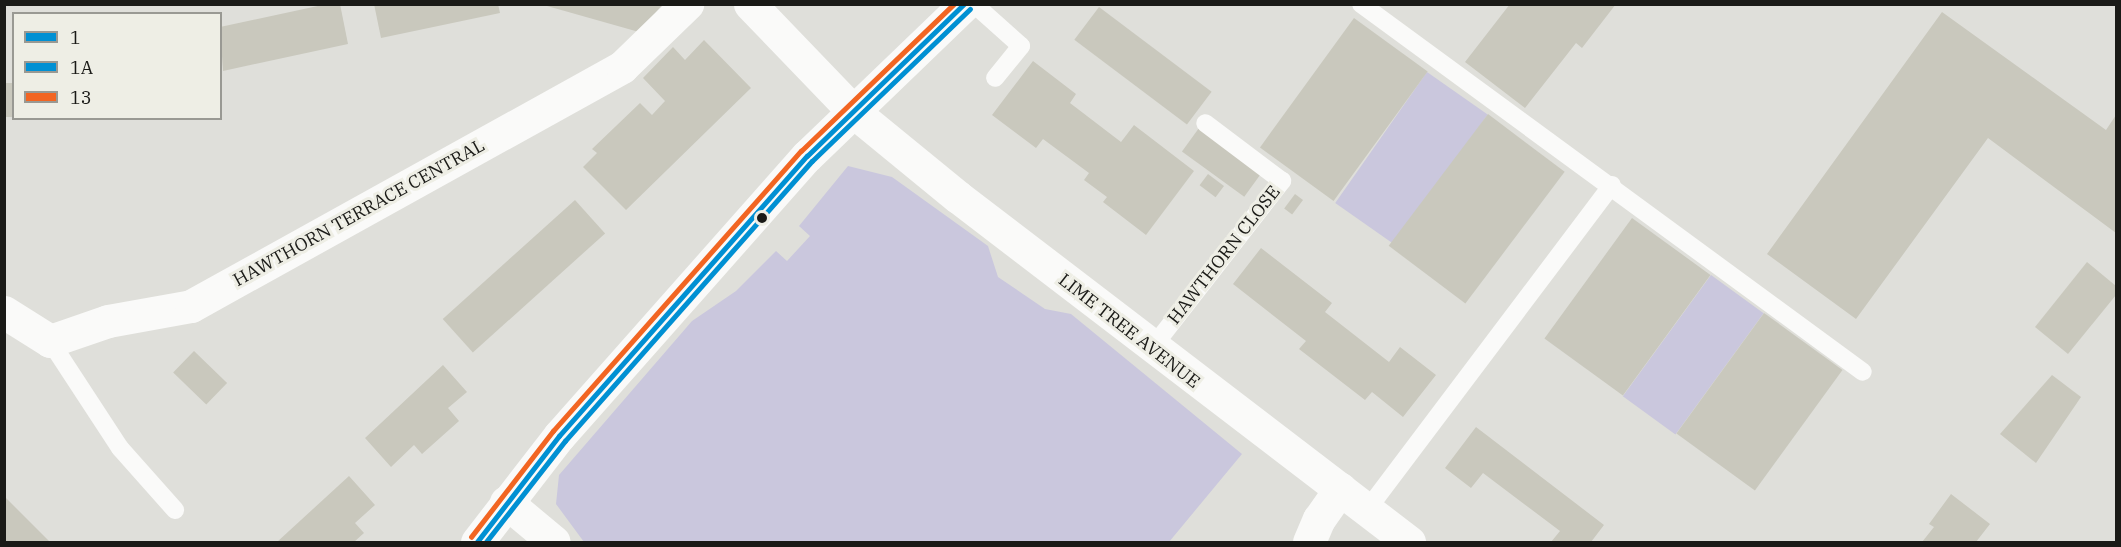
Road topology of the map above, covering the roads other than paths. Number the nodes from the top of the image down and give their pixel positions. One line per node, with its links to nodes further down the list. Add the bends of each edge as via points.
1 (687, 4): 11 (street, HAWTHORN TERRACE CENTRAL, via 622,67 200,301 108,321)
2 (750, 4): 7 (street, LIME TREE AVENUE)
3 (965, 4): 7 (street)
4 (974, 4): 6 (lane, via 1021,46)
5 (1361, 4): 9 (lane)
6 (995, 78)
7 (854, 112): 12 (street, LIME TREE AVENUE); 15 (street, via 807,156 649,332)
8 (1205, 123): 12 (lane, HAWTHORN CLOSE, via 1282,181)
9 (1612, 185): 13 (lane); 17 (lane)
10 (4, 312): 11 (street)
11 (50, 341): 16 (lane, via 120,448)
12 (1152, 348): 14 (street, LIME TREE AVENUE)
13 (1863, 372)
14 (1340, 489): 17 (street, LIME TREE AVENUE); 20 (street, via 1319,519)
15 (506, 502): 18 (street); 19 (street)
16 (175, 510)
17 (1367, 510): 21 (street, LIME TREE AVENUE)
18 (477, 543)
19 (554, 543)
20 (1309, 543)
21 (1409, 543)

